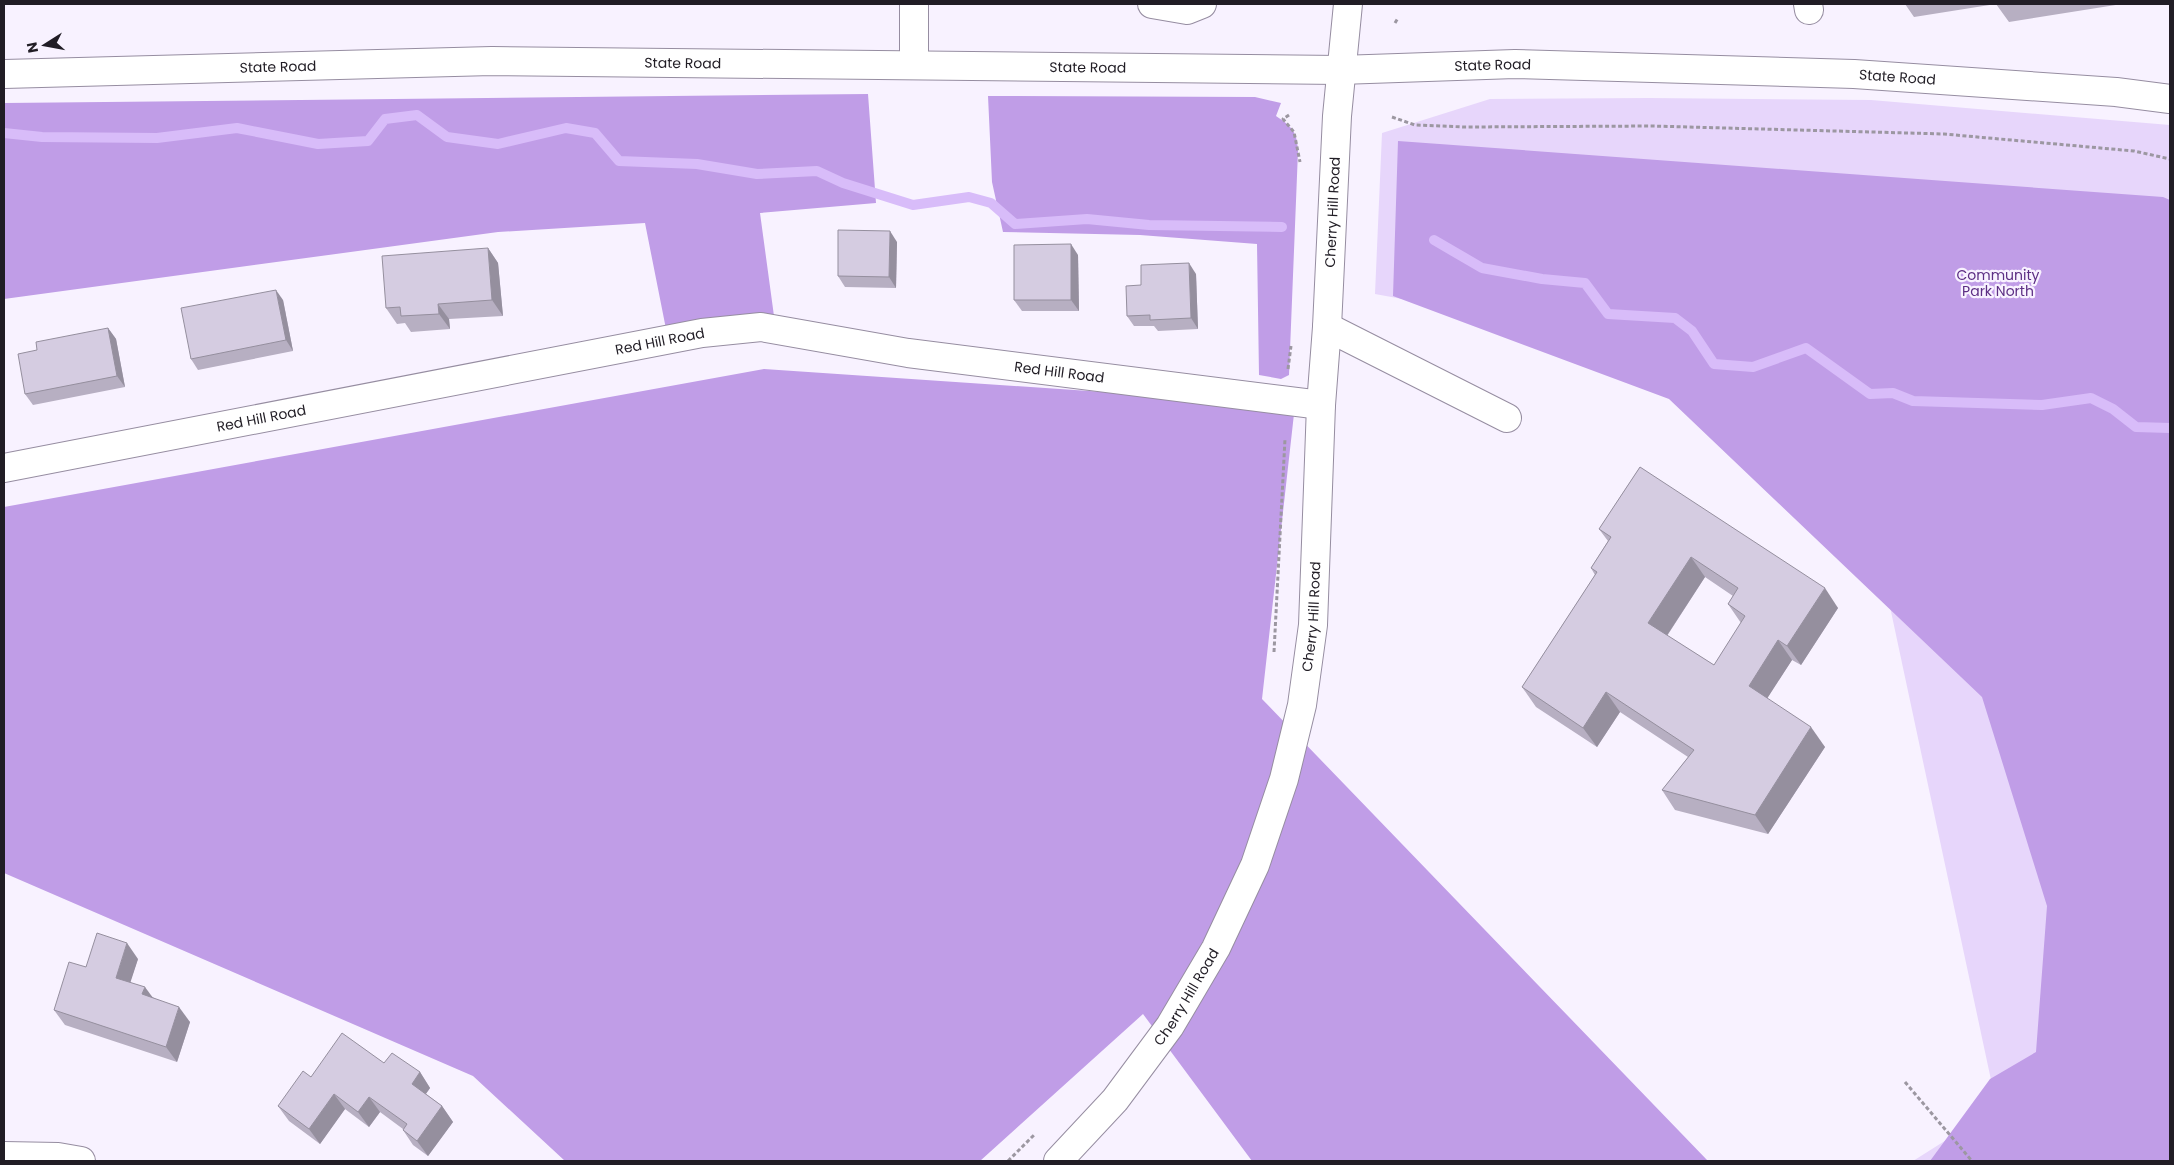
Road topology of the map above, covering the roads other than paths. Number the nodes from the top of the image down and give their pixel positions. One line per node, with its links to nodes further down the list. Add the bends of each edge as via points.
1 (914, 4): 5 (main road)
2 (1152, 4): 3 (main road, via 1187,10)
3 (1202, 4)
4 (1348, 4): 6 (main road, Cherry Hill Road)
5 (914, 65): 6 (main road, State Road); 7 (main road, State Road, via 492,61)
6 (1340, 70): 8 (main road, State Road, via 1515,64 1854,74 2116,92); 9 (main road, Cherry Hill Road)
7 (4, 74)
8 (2170, 99)
9 (1328, 327): 10 (main road, Cherry Hill Road); 11 (main road)
10 (1321, 405): 12 (main road, Red Hill Road, via 908,353 761,327 702,333); 15 (main road, Cherry Hill Road, via 1310,651 1302,704 1284,779 1255,865 1216,948 1170,1026 1115,1100)
11 (1507, 418)
12 (4, 468)
13 (4, 1156): 14 (main road)
14 (81, 1161)
15 (1058, 1161)

